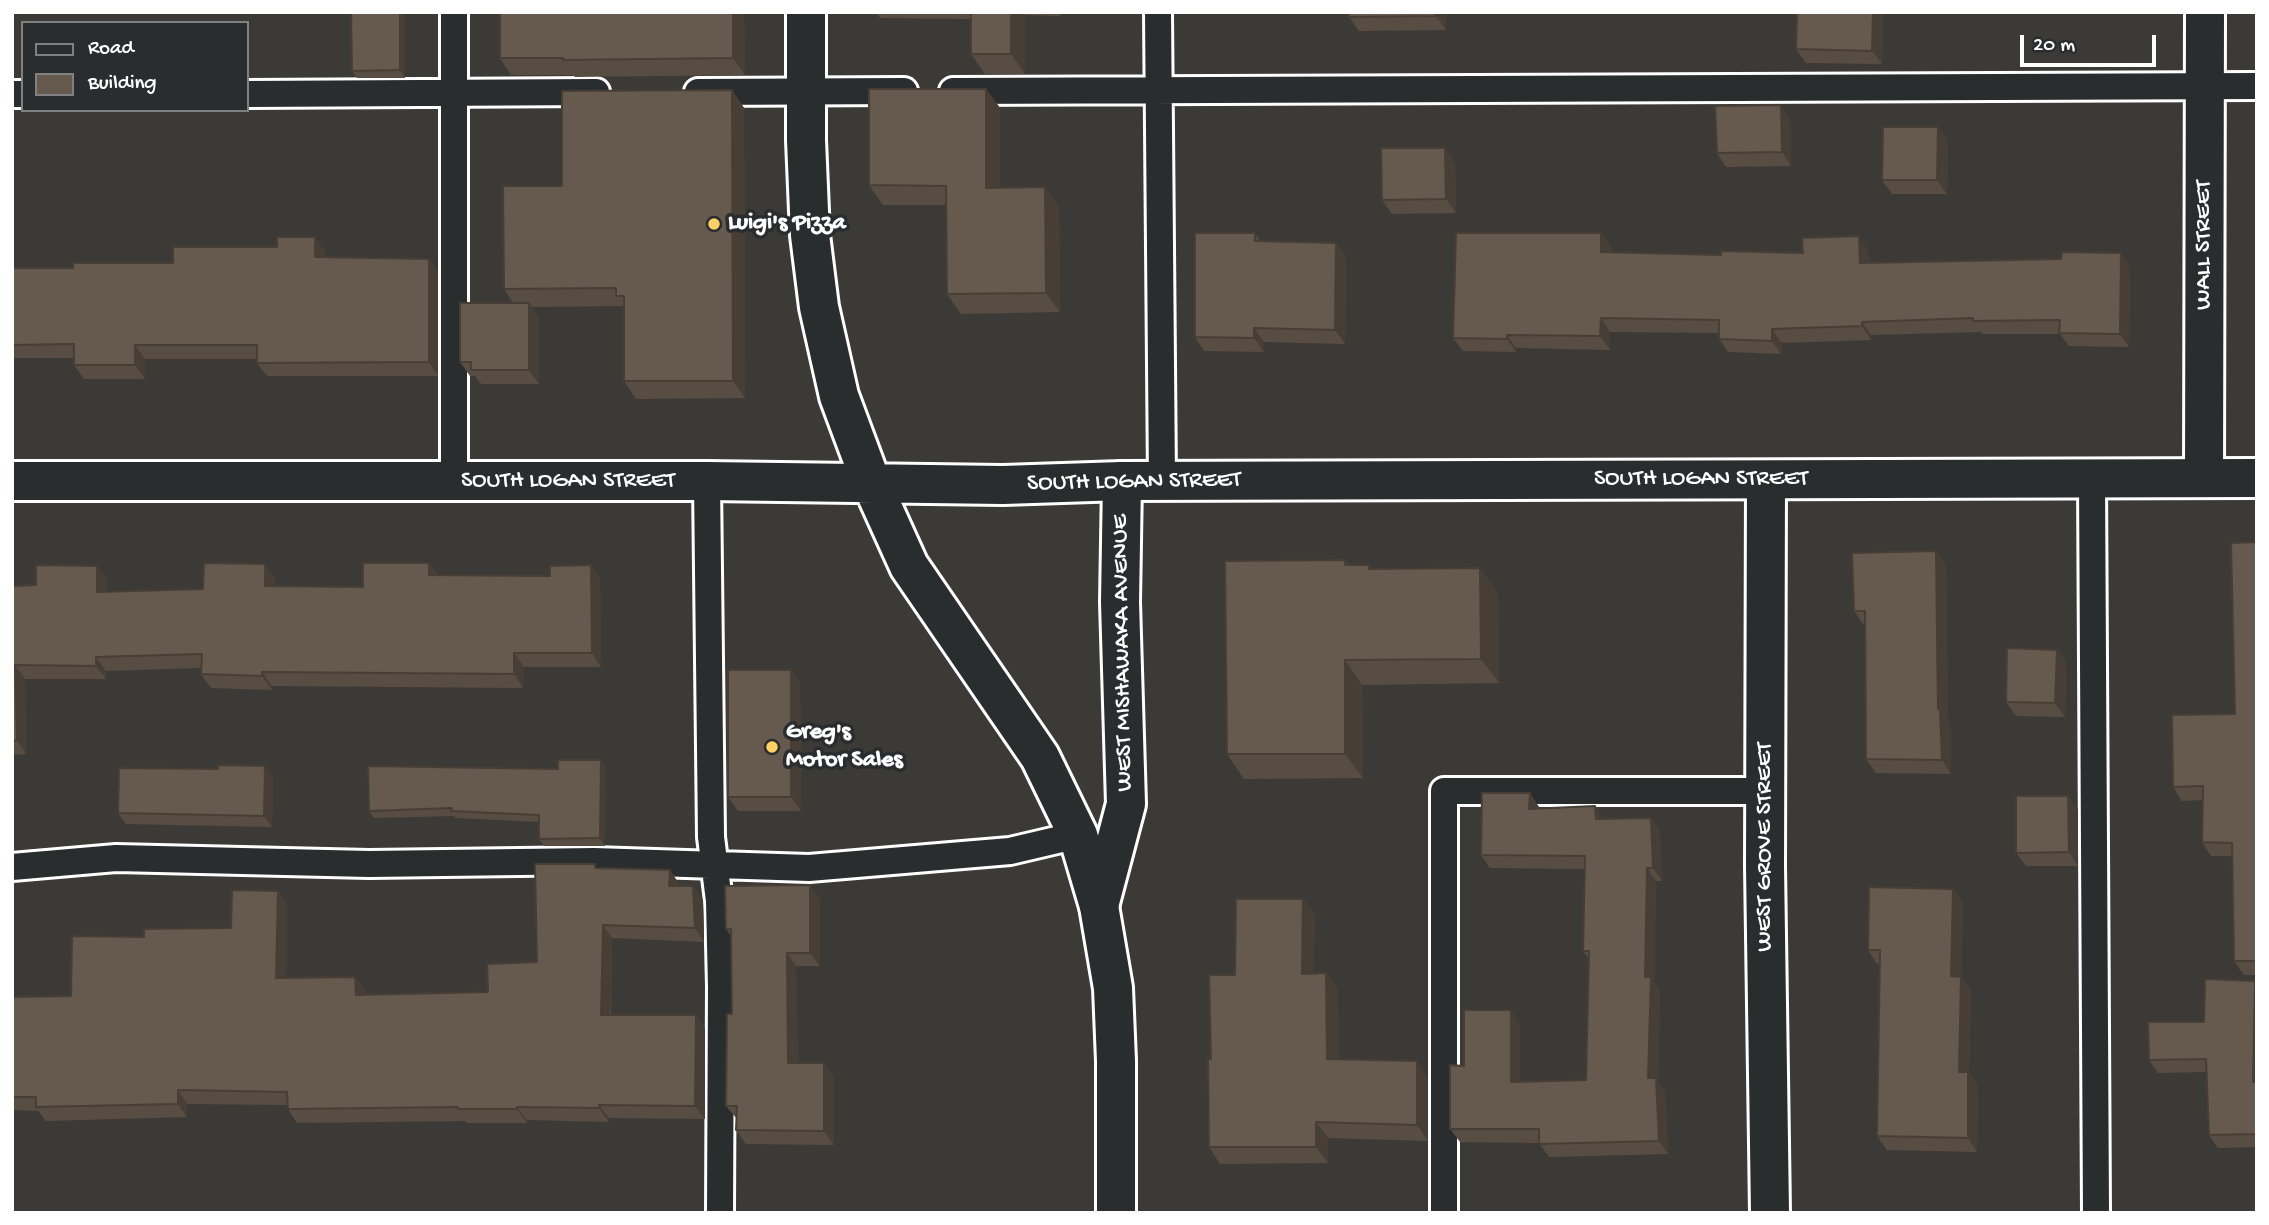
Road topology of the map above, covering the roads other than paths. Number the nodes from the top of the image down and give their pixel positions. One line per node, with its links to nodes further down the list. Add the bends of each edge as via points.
1 (454, 12): 11 (lane)
2 (806, 12): 8 (street, WEST MISHAWAKA AVENUE)
3 (1158, 12): 7 (lane)
4 (2205, 12): 5 (street, WALL STREET)
5 (2205, 86): 6 (lane); 7 (lane); 13 (street, WALL STREET)
6 (2257, 86)
7 (1158, 90): 8 (lane); 19 (lane)
8 (806, 91): 10 (lane); 21 (street, WEST MISHAWAKA AVENUE, via 810,235 819,307 839,396)
9 (620, 92): 11 (lane)
10 (675, 92)
11 (454, 93): 12 (lane); 22 (lane)
12 (248, 94)
13 (2204, 478): 14 (street, SOUTH LOGAN STREET); 15 (street, SOUTH LOGAN STREET)
14 (2257, 478)
15 (2092, 479): 20 (street, SOUTH LOGAN STREET); 32 (lane)
16 (12, 481): 22 (street, SOUTH LOGAN STREET)
17 (707, 481): 21 (street, SOUTH LOGAN STREET); 22 (street, SOUTH LOGAN STREET); 25 (lane)
18 (1122, 481): 19 (street, SOUTH LOGAN STREET); 21 (street, SOUTH LOGAN STREET, via 1003,485); 27 (street, WEST MISHAWAKA AVENUE, via 1120,602 1126,803)
19 (1162, 481): 20 (street, SOUTH LOGAN STREET)
20 (1766, 481): 23 (street, WEST GROVE STREET)
21 (871, 482): 24 (street, WEST MISHAWAKA AVENUE, via 909,566 1040,757)
22 (454, 483)
23 (1765, 791): 30 (lane, via 1444,791); 31 (street, WEST GROVE STREET)
24 (1078, 835): 25 (lane, via 1010,851 809,868); 27 (street, WEST MISHAWAKA AVENUE)
25 (715, 866): 26 (lane, via 116,858); 28 (lane, via 721,987)
26 (12, 867)
27 (1099, 906): 29 (street, WEST MISHAWAKA AVENUE, via 1113,988)
28 (720, 1213)
29 (1116, 1213)
30 (1444, 1213)
31 (1770, 1213)
32 (2096, 1213)

